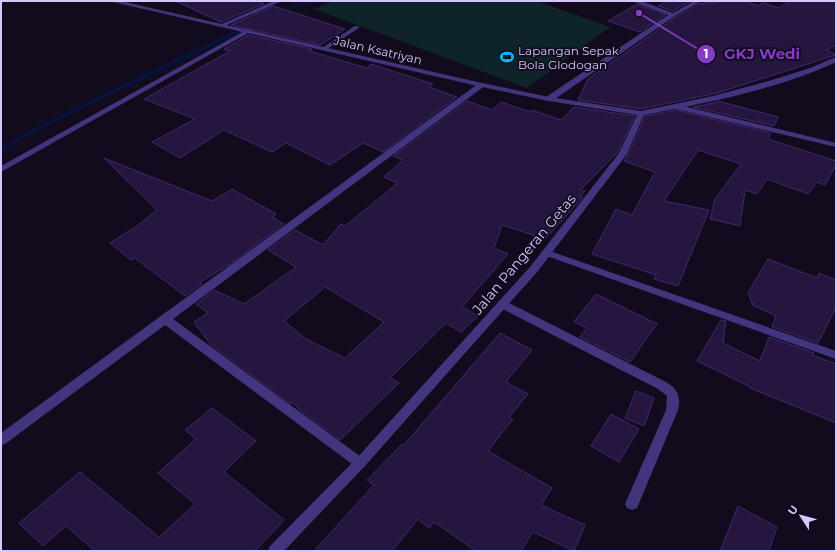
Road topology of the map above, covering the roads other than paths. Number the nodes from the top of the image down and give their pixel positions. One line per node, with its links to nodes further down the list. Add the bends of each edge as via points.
1 (112, 1): 6 (street, Jalan Ksatriyan)
2 (279, 1): 6 (street)
3 (636, 1): 5 (street)
4 (698, 1): 5 (street)
5 (673, 15): 12 (street)
6 (220, 26): 8 (street, Jalan Ksatriyan)
7 (356, 27): 9 (street)
8 (247, 31): 9 (street, Jalan Ksatriyan); 16 (street)
9 (324, 49): 11 (street, Jalan Ksatriyan)
10 (836, 59): 13 (street, via 769,84)
11 (482, 85): 12 (street, Jalan Ksatriyan); 19 (street)
12 (549, 99): 14 (street, Jalan Ksatriyan)
13 (679, 107): 14 (street); 15 (street)
14 (641, 113): 17 (street, Jalan Pangeran Getas, via 623,154)
15 (836, 145)
16 (1, 169)
17 (547, 253): 18 (street, Jalan Pangeran Getas); 20 (street)
18 (502, 304): 22 (street, Jalan Pangeran Getas); 23 (street, via 673,394 675,399 672,410)
19 (165, 319): 21 (street); 22 (street)
20 (836, 355)
21 (1, 440)
22 (360, 463): 24 (street, Jalan Pangeran Getas)
23 (632, 504)
24 (276, 551)

